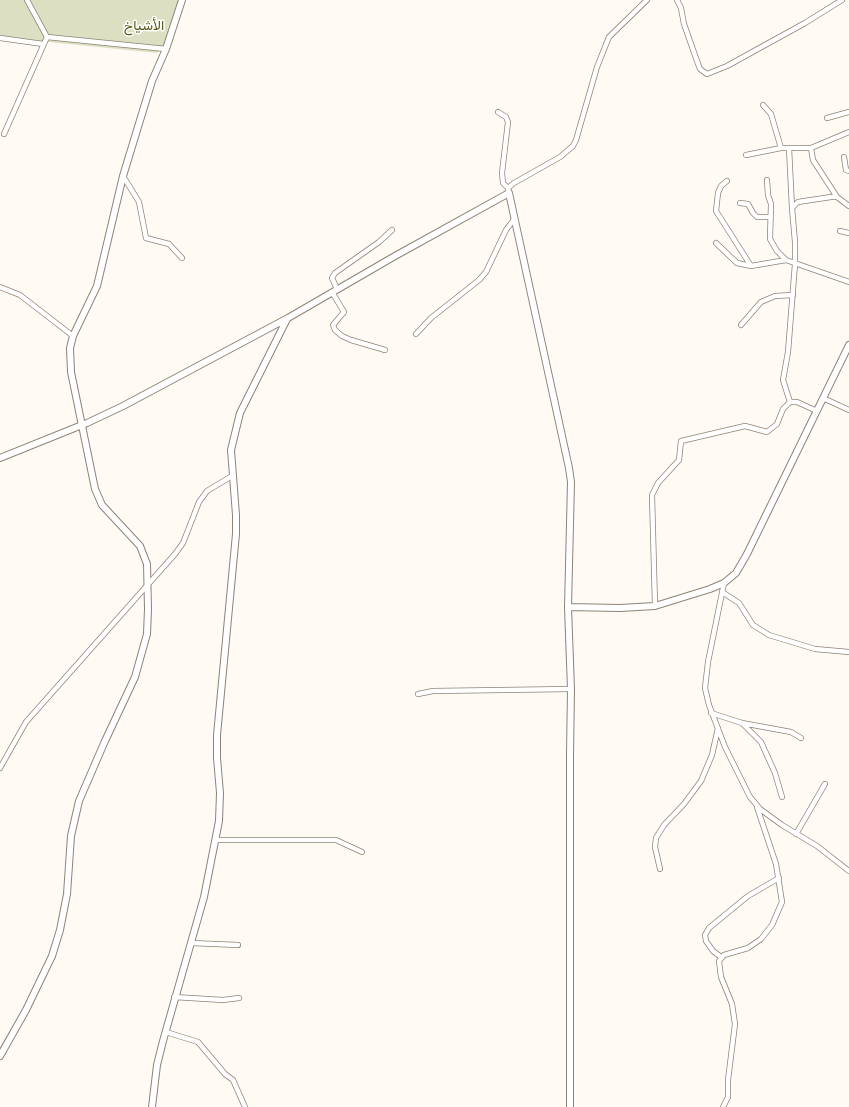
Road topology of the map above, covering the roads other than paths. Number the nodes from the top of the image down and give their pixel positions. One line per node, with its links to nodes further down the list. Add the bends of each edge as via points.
1 (27, 0): 6 (street)
2 (182, 0): 9 (street)
3 (647, 0): 25 (street, via 610,37 597,67 576,140 568,152 514,183)
4 (677, 0): 5 (street, via 700,69 707,74 727,66)
5 (842, 0)
6 (47, 37): 8 (street); 9 (street)
7 (0, 38): 8 (street)
8 (43, 44): 15 (street)
9 (166, 48): 22 (street, via 152,81)
10 (763, 105): 16 (street, via 771,114)
11 (498, 112): 25 (street, via 506,117 508,122 502,174 503,183)
12 (849, 112): 13 (street)
13 (827, 118)
14 (849, 132): 18 (street)
15 (4, 134)
16 (781, 148): 17 (street); 19 (street)
17 (789, 148): 18 (street); 29 (street)
18 (811, 148): 26 (street, via 813,160)
19 (746, 155)
20 (844, 157): 21 (street, via 846,170)
21 (849, 171)
22 (123, 176): 36 (street, via 139,202 146,238 169,244); 47 (street, via 97,286)
23 (767, 180): 31 (street, via 771,204)
24 (727, 181): 39 (street, via 719,190 716,211)
25 (508, 190): 30 (street); 42 (street)
26 (837, 197): 28 (street); 29 (street, via 798,202)
27 (740, 203): 31 (street, via 748,204 757,217)
28 (849, 206)
29 (792, 208): 38 (street)
30 (515, 218): 46 (street, via 506,230 486,272 462,295 431,318); 61 (street, via 571,482)
31 (770, 218): 37 (street, via 770,239)
32 (392, 230): 42 (street, via 334,273 332,278)
33 (840, 231): 34 (street)
34 (849, 233)
35 (716, 243): 39 (street, via 737,263)
36 (182, 258)
37 (786, 260): 38 (street); 39 (street)
38 (795, 264): 40 (street); 43 (street)
39 (750, 266)
40 (849, 282)
41 (0, 287): 47 (street, via 20,295)
42 (335, 291): 44 (street); 49 (street, via 344,312 333,325 334,330 352,340)
43 (793, 294): 45 (street, via 775,296 761,302); 51 (street, via 784,380)
44 (288, 318): 54 (street); 56 (street, via 240,413 230,450)
45 (741, 324)
46 (416, 334)
47 (73, 336): 54 (street, via 70,348 71,372)
48 (849, 345): 50 (street)
49 (385, 350)
50 (823, 398): 52 (street); 53 (street)
51 (790, 402): 53 (street, via 798,402); 60 (street, via 783,409 777,424 767,432 745,426 681,441 679,460 658,483 652,495)
52 (849, 410)
53 (817, 411): 57 (street, via 747,554 736,573)
54 (83, 425): 55 (street); 58 (street, via 95,489 102,505 140,546 147,564)
55 (0, 458)
56 (232, 476): 58 (street, via 207,492 196,509 183,543); 74 (street, via 236,534 217,735 220,806)
57 (724, 583): 59 (street); 60 (street)
58 (148, 587): 69 (street, via 26,722); 85 (street, via 147,634 141,661 82,794 74,821 67,894 58,936 48,967)
59 (722, 592): 62 (street, via 739,603 753,625 769,635 816,649); 65 (street, via 706,682)
60 (655, 606): 61 (street)
61 (568, 607): 63 (street)
62 (849, 652)
63 (571, 689): 64 (street, via 432,691); 88 (street)
64 (418, 694)
65 (711, 713): 66 (street); 67 (street)
66 (742, 723): 68 (street, via 791,732); 71 (street, via 761,742 775,772)
67 (718, 728): 72 (street, via 732,761); 76 (street, via 712,754 701,781 656,838 655,847)
68 (801, 738)
69 (0, 768)
70 (826, 784): 73 (street)
71 (782, 797)
72 (756, 805): 73 (street); 78 (street)
73 (796, 834): 77 (street, via 817,846)
74 (216, 840): 75 (street, via 336,840); 79 (street)
75 (362, 852)
76 (660, 869)
77 (849, 871)
78 (779, 878): 81 (street, via 782,902 772,925 752,946); 81 (street, via 748,896 707,930 706,941)
79 (191, 943): 80 (street); 82 (street)
80 (238, 945)
81 (721, 957): 89 (street, via 719,970 732,1004 735,1024 728,1097)
82 (174, 997): 83 (street, via 223,1000); 84 (street)
83 (239, 998)
84 (166, 1032): 86 (street, via 157,1065); 87 (street, via 198,1042 233,1080)
85 (0, 1056)
86 (152, 1107)
87 (245, 1107)
88 (570, 1107)
89 (723, 1107)

